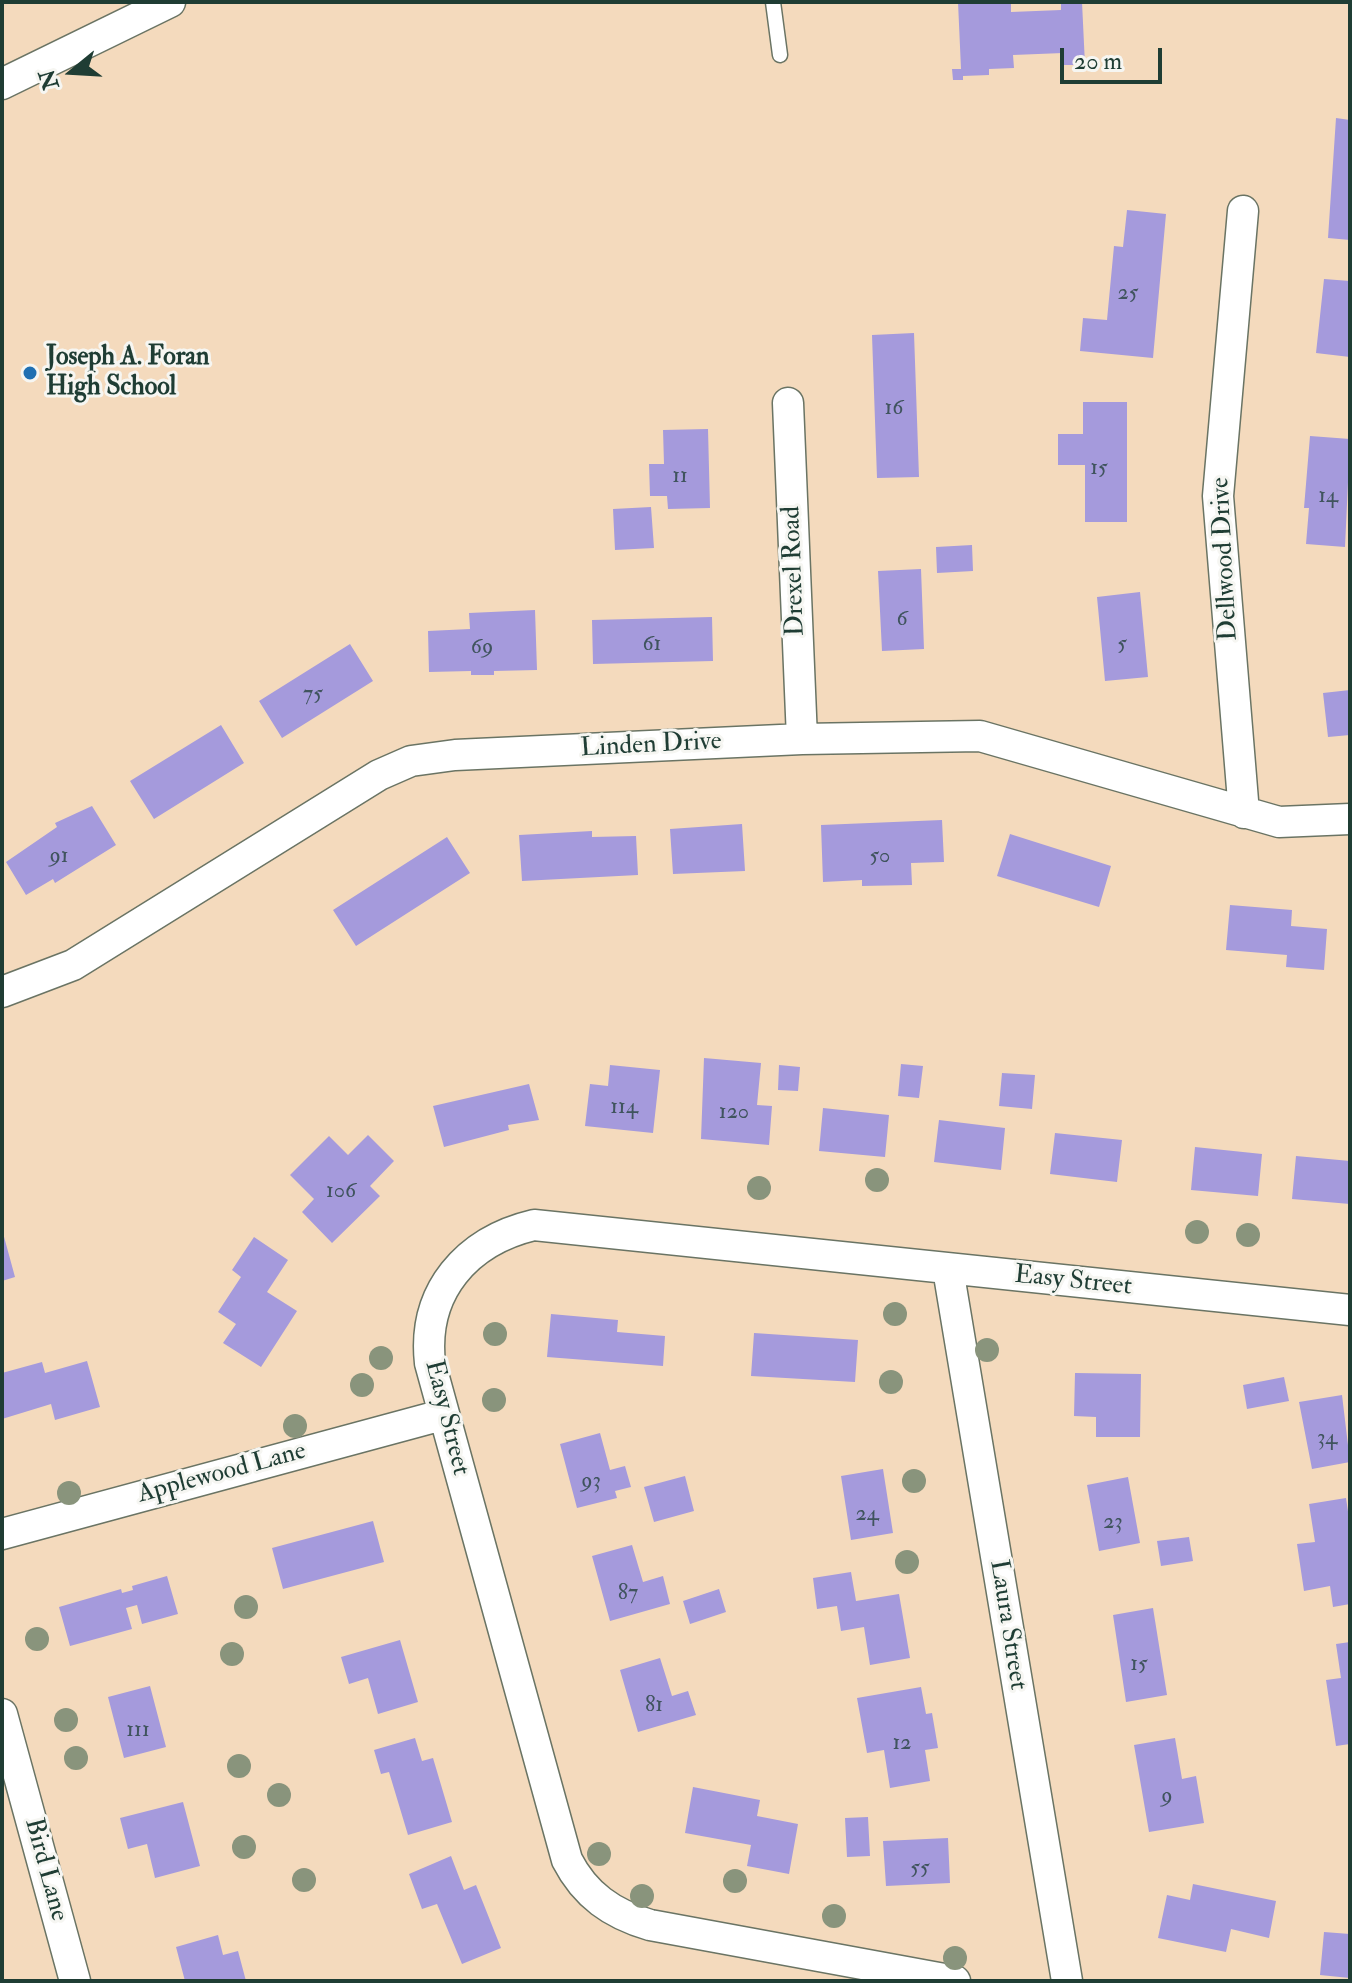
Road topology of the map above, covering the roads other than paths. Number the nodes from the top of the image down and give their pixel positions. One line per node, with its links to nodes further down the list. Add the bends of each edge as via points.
1 (170, 2): 4 (street)
2 (773, 2): 3 (lane)
3 (780, 55)
4 (2, 84)
5 (1243, 211): 8 (street, Dellwood Drive, via 1218,496)
6 (788, 403): 7 (street, Drexel Road)
7 (802, 739): 8 (street, Linden Drive, via 980,736); 10 (street, Linden Drive, via 411,761 379,775 73,965)
8 (1244, 813): 9 (street, Linden Drive, via 1302,824)
9 (1350, 819)
10 (2, 992)
11 (948, 1269): 12 (street, Easy Street); 13 (street, Easy Street, via 534,1225 517,1229 478,1247 448,1281 433,1313 428,1346); 18 (street, Laura Street)
12 (1350, 1310)
13 (442, 1415): 14 (street, Applewood Lane); 17 (street, Easy Street, via 567,1860 588,1891 611,1910 650,1925)
14 (2, 1534)
15 (2, 1714): 16 (street, Bird Lane)
16 (75, 1981)
17 (955, 1981)
18 (1067, 1981)

